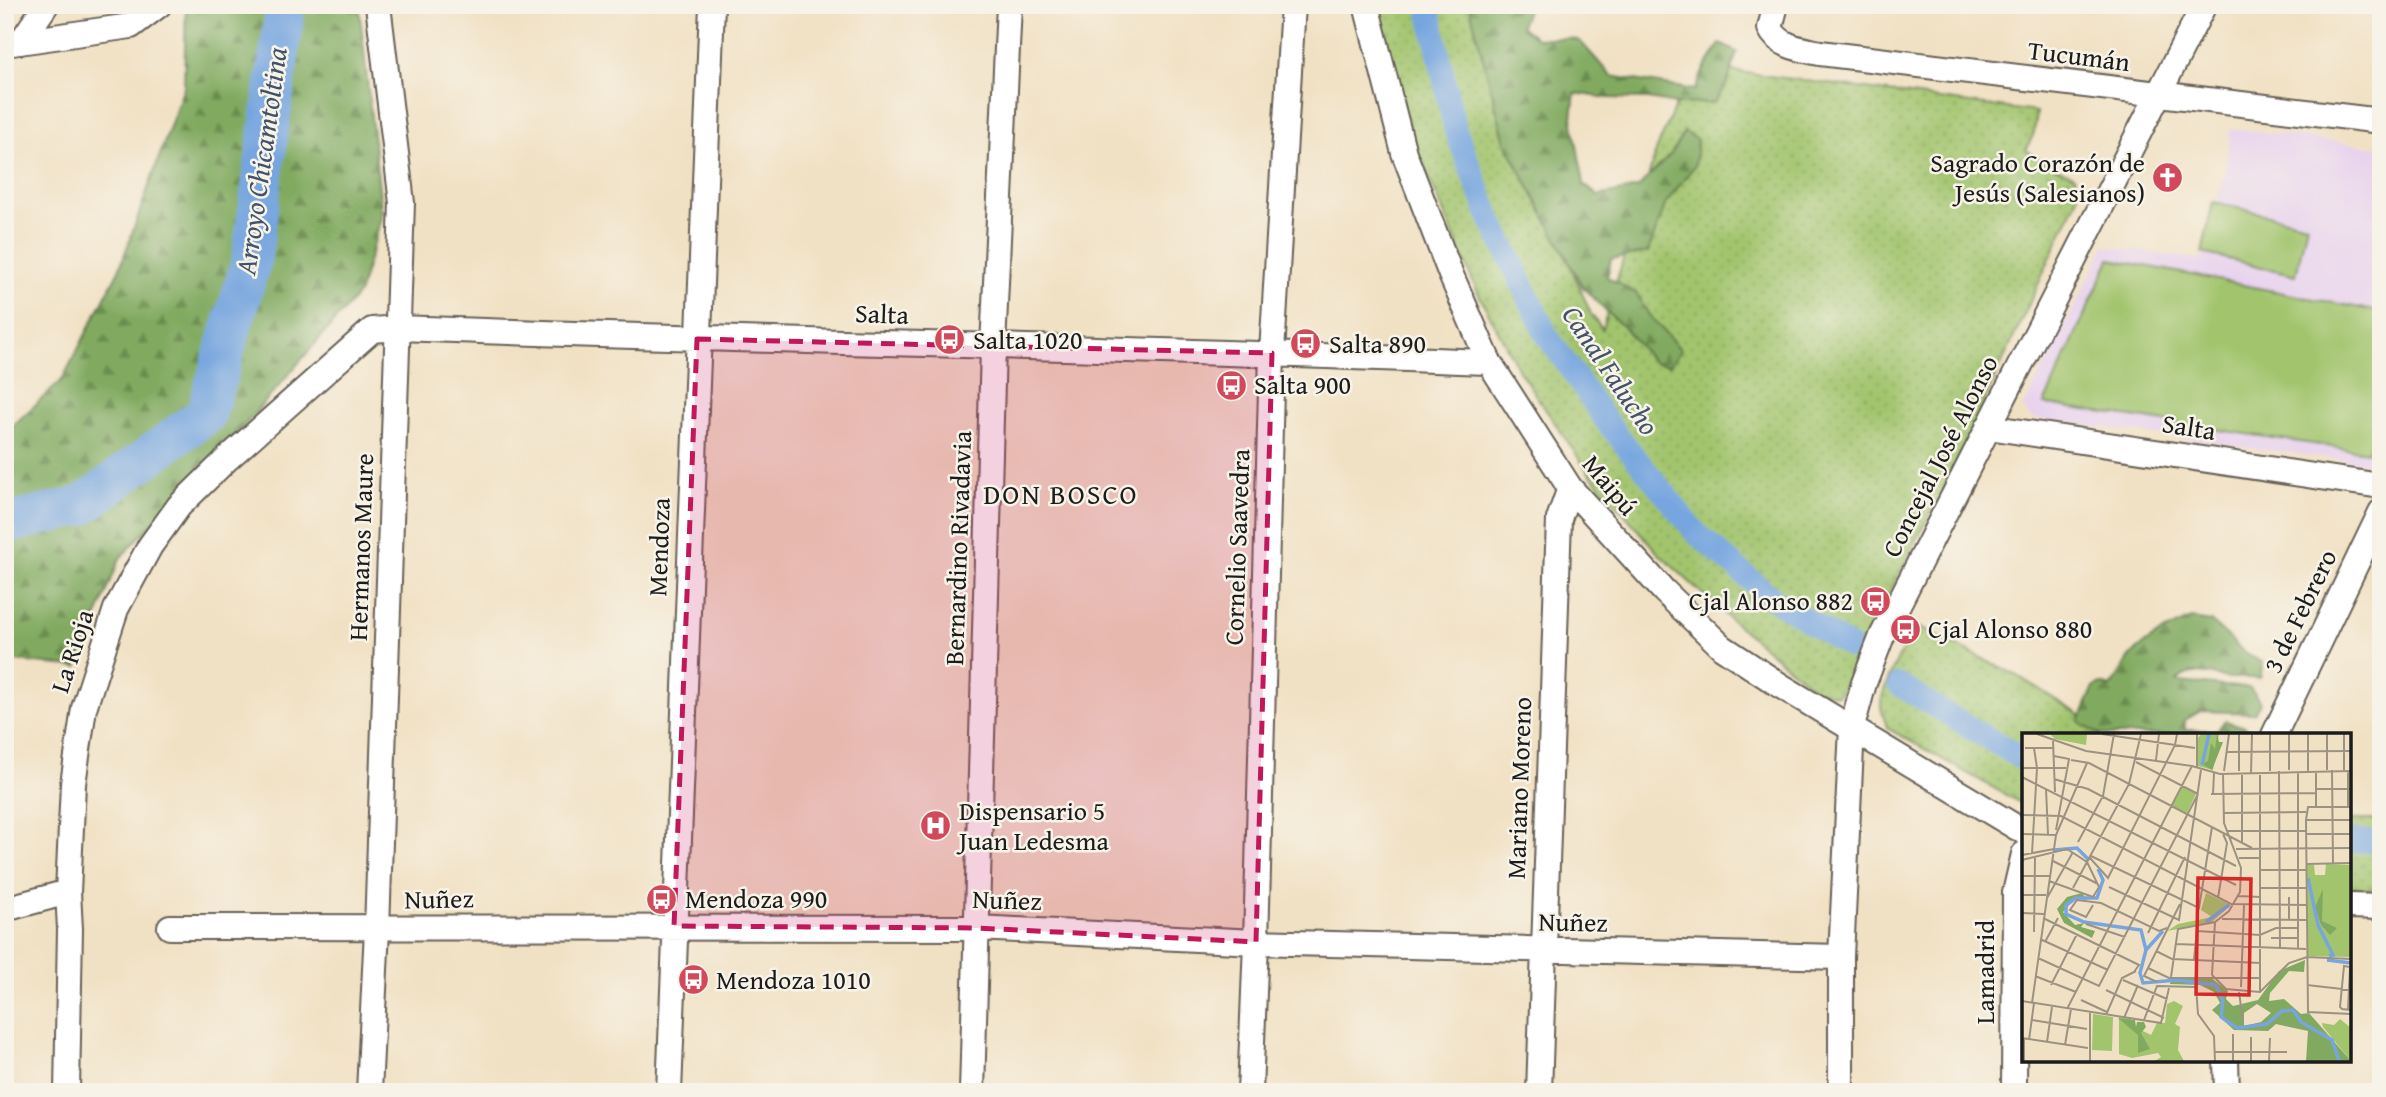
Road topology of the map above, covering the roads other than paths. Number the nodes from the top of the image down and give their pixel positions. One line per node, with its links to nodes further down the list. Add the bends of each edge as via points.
1 (46, 5): 10 (street)
2 (159, 5): 10 (street, via 131,26)
3 (378, 5): 13 (street, Hermanos Maure, via 401,203)
4 (712, 5): 16 (street, Mendoza)
5 (1009, 5): 17 (street, Bernardino Rivadavia)
6 (1293, 5): 18 (street, Cornelio Saavedra)
7 (1366, 5): 19 (street, Maipú, via 1404,153)
8 (1776, 5): 11 (street, Tucumán, via 1770,28 1791,47)
9 (2204, 5): 11 (street, Concejal José Alonso)
10 (13, 43)
11 (2159, 95): 12 (street, Tucumán); 20 (street, Concejal José Alonso)
12 (2381, 121)
13 (400, 278): 14 (street, Hermanos Maure); 15 (street, La Rioja)
14 (399, 328): 15 (street); 16 (street, Salta); 35 (street, Hermanos Maure)
15 (372, 330): 28 (street, La Rioja, via 227,459 179,506 150,546 116,609 84,708 73,783)
16 (697, 339): 17 (street, Salta); 32 (street, Mendoza)
17 (993, 347): 18 (street, Salta); 34 (street, Bernardino Rivadavia)
18 (1272, 353): 19 (street, Salta); 36 (street, Cornelio Saavedra)
19 (1489, 362): 22 (street, Maipú)
20 (1988, 427): 21 (street, Salta); 24 (street, Concejal José Alonso, via 1882,636)
21 (2381, 486)
22 (1570, 488): 24 (street, Maipú, via 1722,647); 37 (street, Mariano Moreno, via 1559,519)
23 (2381, 512): 25 (street, 3 de Febrero)
24 (1852, 727): 26 (street, Maipú); 38 (street, Concejal José Alonso)
25 (2275, 733)
26 (2022, 831)
27 (2022, 863): 47 (street, Lamadrid, via 2015,893)
28 (68, 892): 31 (street); 40 (street, La Rioja)
29 (2351, 906): 30 (street)
30 (2381, 907)
31 (5, 909)
32 (674, 926): 34 (street, Nuñez); 35 (street, Nuñez); 42 (street, Mendoza)
33 (170, 927): 35 (street, Nuñez)
34 (977, 928): 36 (street, Nuñez); 43 (street, Bernardino Rivadavia)
35 (377, 929): 41 (street, Hermanos Maure)
36 (1256, 942): 37 (street, Nuñez); 44 (street, Cornelio Saavedra)
37 (1542, 951): 38 (street, Nuñez); 45 (street, Mariano Moreno)
38 (1841, 957): 46 (street, Concejal José Alonso)
39 (2226, 1062): 48 (street)
40 (67, 1092)
41 (369, 1092)
42 (669, 1092)
43 (972, 1092)
44 (1250, 1092)
45 (1539, 1092)
46 (1841, 1092)
47 (2014, 1092)
48 (2227, 1092)

